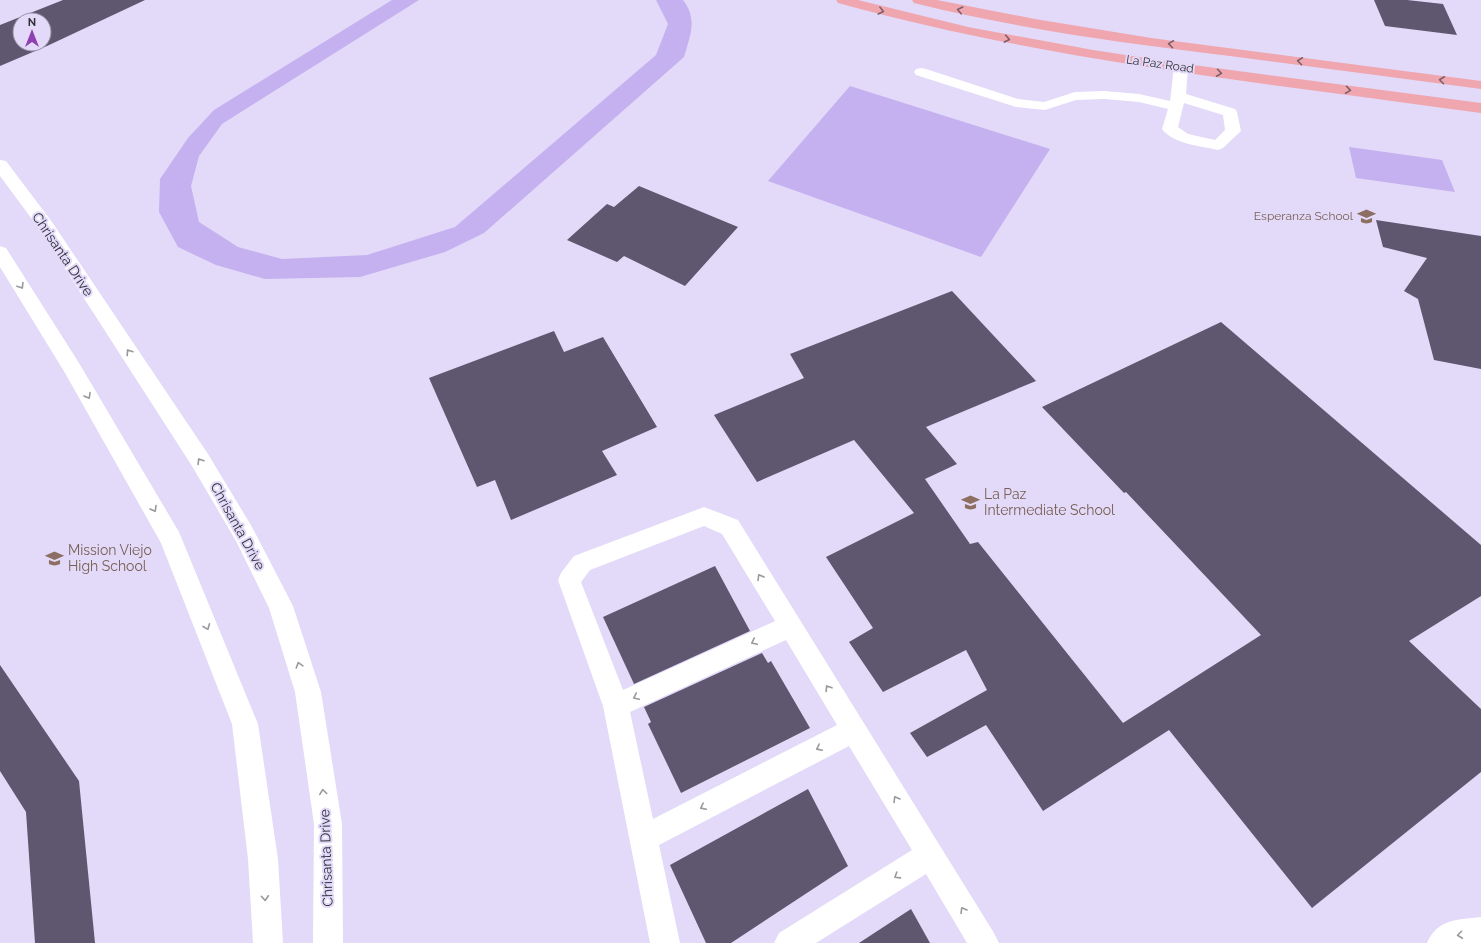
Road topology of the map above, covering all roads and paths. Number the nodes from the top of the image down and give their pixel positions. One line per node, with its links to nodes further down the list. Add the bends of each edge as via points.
1 (843, 0): 3 (main road, La Paz Road, one-way to 3, via 962,31 1039,46)
2 (920, 0): 5 (main road, La Paz Road, one-way to 2, via 1111,36 1024,22)
3 (1181, 67): 4 (lane, via 1177,102 1104,95 1075,96 1045,106 1016,103); 6 (main road, La Paz Road, one-way to 6)
4 (921, 72)
5 (1481, 85)
6 (1481, 108)
7 (0, 164): 16 (street, Chrisanta Drive, one-way to 7, via 328,824 308,692 281,606 244,534 200,460 46,226)
8 (0, 252): 15 (street, one-way to 15, via 72,368 171,539 245,724 263,859)
9 (790, 626): 10 (lane, one-way to 10); 10 (lane, one-way to 10, via 730,527 704,516 582,563 569,580); 11 (lane, one-way to 9)
10 (616, 706): 12 (lane)
11 (854, 730): 12 (lane, one-way to 12); 13 (lane, one-way to 11)
12 (644, 838): 17 (lane)
13 (930, 855): 18 (lane, one-way to 18); 19 (lane, one-way to 13)
14 (1481, 932): 20 (lane, one-way to 20, via 1450,936)
15 (268, 943)
16 (328, 943)
17 (665, 943)
18 (789, 943)
19 (984, 943)
20 (1442, 943)

